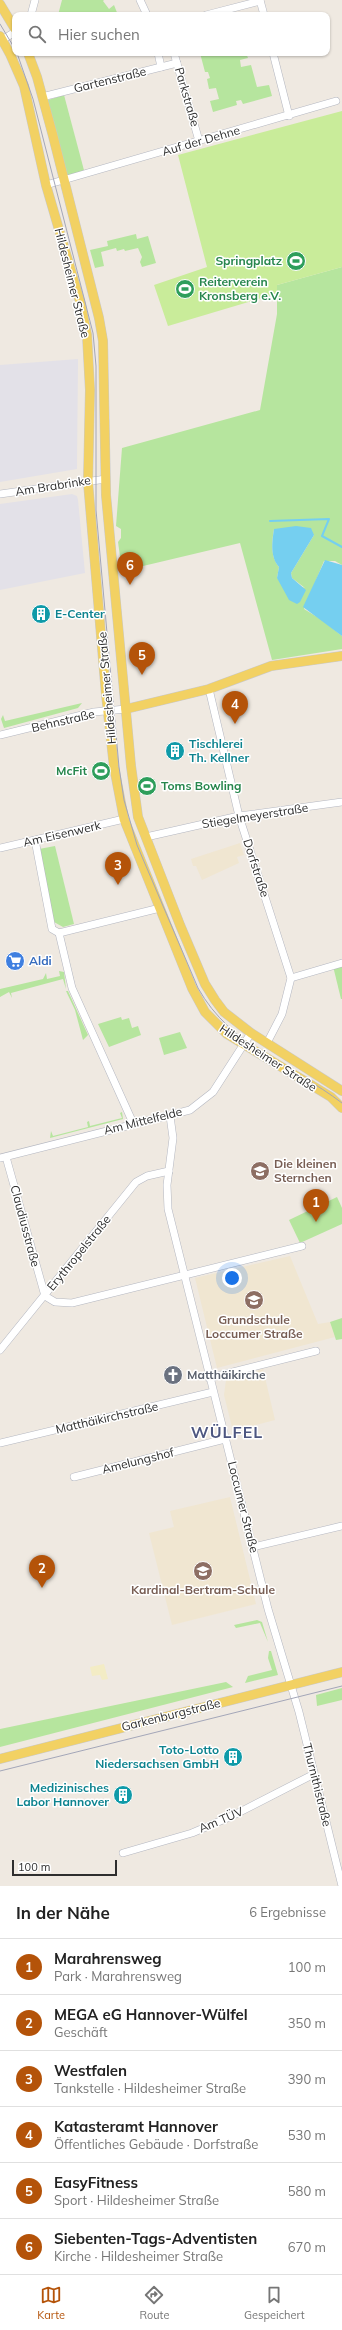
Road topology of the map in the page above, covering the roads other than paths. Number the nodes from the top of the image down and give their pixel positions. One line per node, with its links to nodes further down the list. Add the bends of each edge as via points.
1 (34, 0): 5 (street)
2 (140, 0): 6 (street)
3 (260, 1): 7 (street); 8 (street)
4 (0, 4): 9 (main road)
5 (32, 12)
6 (146, 12)
7 (218, 12)
8 (263, 12)
9 (12, 25)
10 (12, 32): 11 (street)
11 (1, 38): 23 (main road, Hildesheimer Straße, via 24,86)
12 (29, 56): 18 (main road, Hildesheimer Straße)
13 (159, 56): 17 (street, Parkstraße)
14 (175, 56): 16 (street, Parkstraße)
15 (274, 56): 20 (street)
16 (177, 63): 17 (street, Gartenstraße); 21 (street, Parkstraße)
17 (161, 67): 18 (street, Gartenstraße)
18 (42, 97): 22 (main road, Hildesheimer Straße)
19 (336, 101): 20 (street, Auf der Dehne)
20 (289, 116): 21 (street, Auf der Dehne)
21 (200, 141): 22 (street, Auf der Dehne)
22 (65, 181): 23 (street); 24 (main road, Hildesheimer Straße, via 103,340)
23 (46, 185): 25 (main road, Hildesheimer Straße, via 81,305 87,335 90,390)
24 (106, 479): 25 (street, Am Brabrinke); 29 (main road, Hildesheimer Straße)
25 (88, 482): 26 (street, Am Brabrinke); 30 (main road, Hildesheimer Straße)
26 (0, 494)
27 (342, 656): 28 (main road, via 271,666)
28 (209, 689): 29 (main road); 33 (street, Dorfstraße)
29 (126, 709): 30 (street, Behnstraße); 35 (main road, Hildesheimer Straße, via 138,817)
30 (108, 711): 31 (street, Behnstraße); 34 (main road, Hildesheimer Straße)
31 (0, 735)
32 (342, 802): 33 (street, Stiegelmeyerstraße)
33 (239, 816): 35 (street, Stiegelmeyerstraße); 41 (street, Dorfstraße)
34 (124, 820): 36 (street, Am Eisenwerk); 38 (main road, Hildesheimer Straße)
35 (146, 837): 42 (main road, Hildesheimer Straße, via 205,984 224,1012)
36 (34, 840): 37 (street, Am Eisenwerk); 39 (street, via 52,929)
37 (0, 848)
38 (160, 908): 39 (street); 44 (main road, Hildesheimer Straße, via 192,988 205,1012 227,1034)
39 (59, 933): 48 (street, via 72,988)
40 (342, 963): 41 (street)
41 (291, 978): 43 (street, via 282,1014)
42 (251, 1033): 43 (main road, Hildesheimer Straße); 44 (street, Am Mittelfelde)
43 (267, 1043): 45 (main road, Hildesheimer Straße)
44 (244, 1045): 46 (main road, Hildesheimer Straße, via 331,1097); 47 (street, Am Mittelfelde, via 213,1092 190,1110)
45 (342, 1091)
46 (342, 1108)
47 (170, 1116): 48 (street, Am Mittelfelde); 50 (street, Loccumer Straße, via 173,1138)
48 (133, 1123): 49 (street, Am Mittelfelde)
49 (3, 1157): 53 (street, Claudiusstraße)
50 (169, 1171): 52 (street, Loccumer Straße, via 168,1209); 53 (street, Erythropelstraße, via 147,1176 136,1182)
51 (302, 1246): 52 (street)
52 (183, 1274): 53 (street, via 65,1304); 56 (street, Loccumer Straße)
53 (44, 1296): 54 (street, Erythropelstraße)
54 (0, 1350)
55 (316, 1351): 56 (street)
56 (210, 1378): 57 (street, Loccumer Straße)
57 (213, 1392): 58 (street, Loccumer Straße); 59 (street, Matthäikirchstraße)
58 (225, 1439): 60 (street, Amelungshof); 62 (street, Loccumer Straße)
59 (0, 1443)
60 (74, 1477)
61 (342, 1526): 62 (street)
62 (253, 1547): 64 (street, Loccumer Straße)
63 (342, 1672): 64 (main road, Garkenburgstraße)
64 (291, 1685): 65 (main road, Garkenburgstraße); 66 (street, Thurnithistraße)
65 (0, 1759)
66 (314, 1774): 67 (street, Am TÜV, via 220,1821); 68 (street, Thurnithistraße)
67 (123, 1853)
68 (342, 1886)

